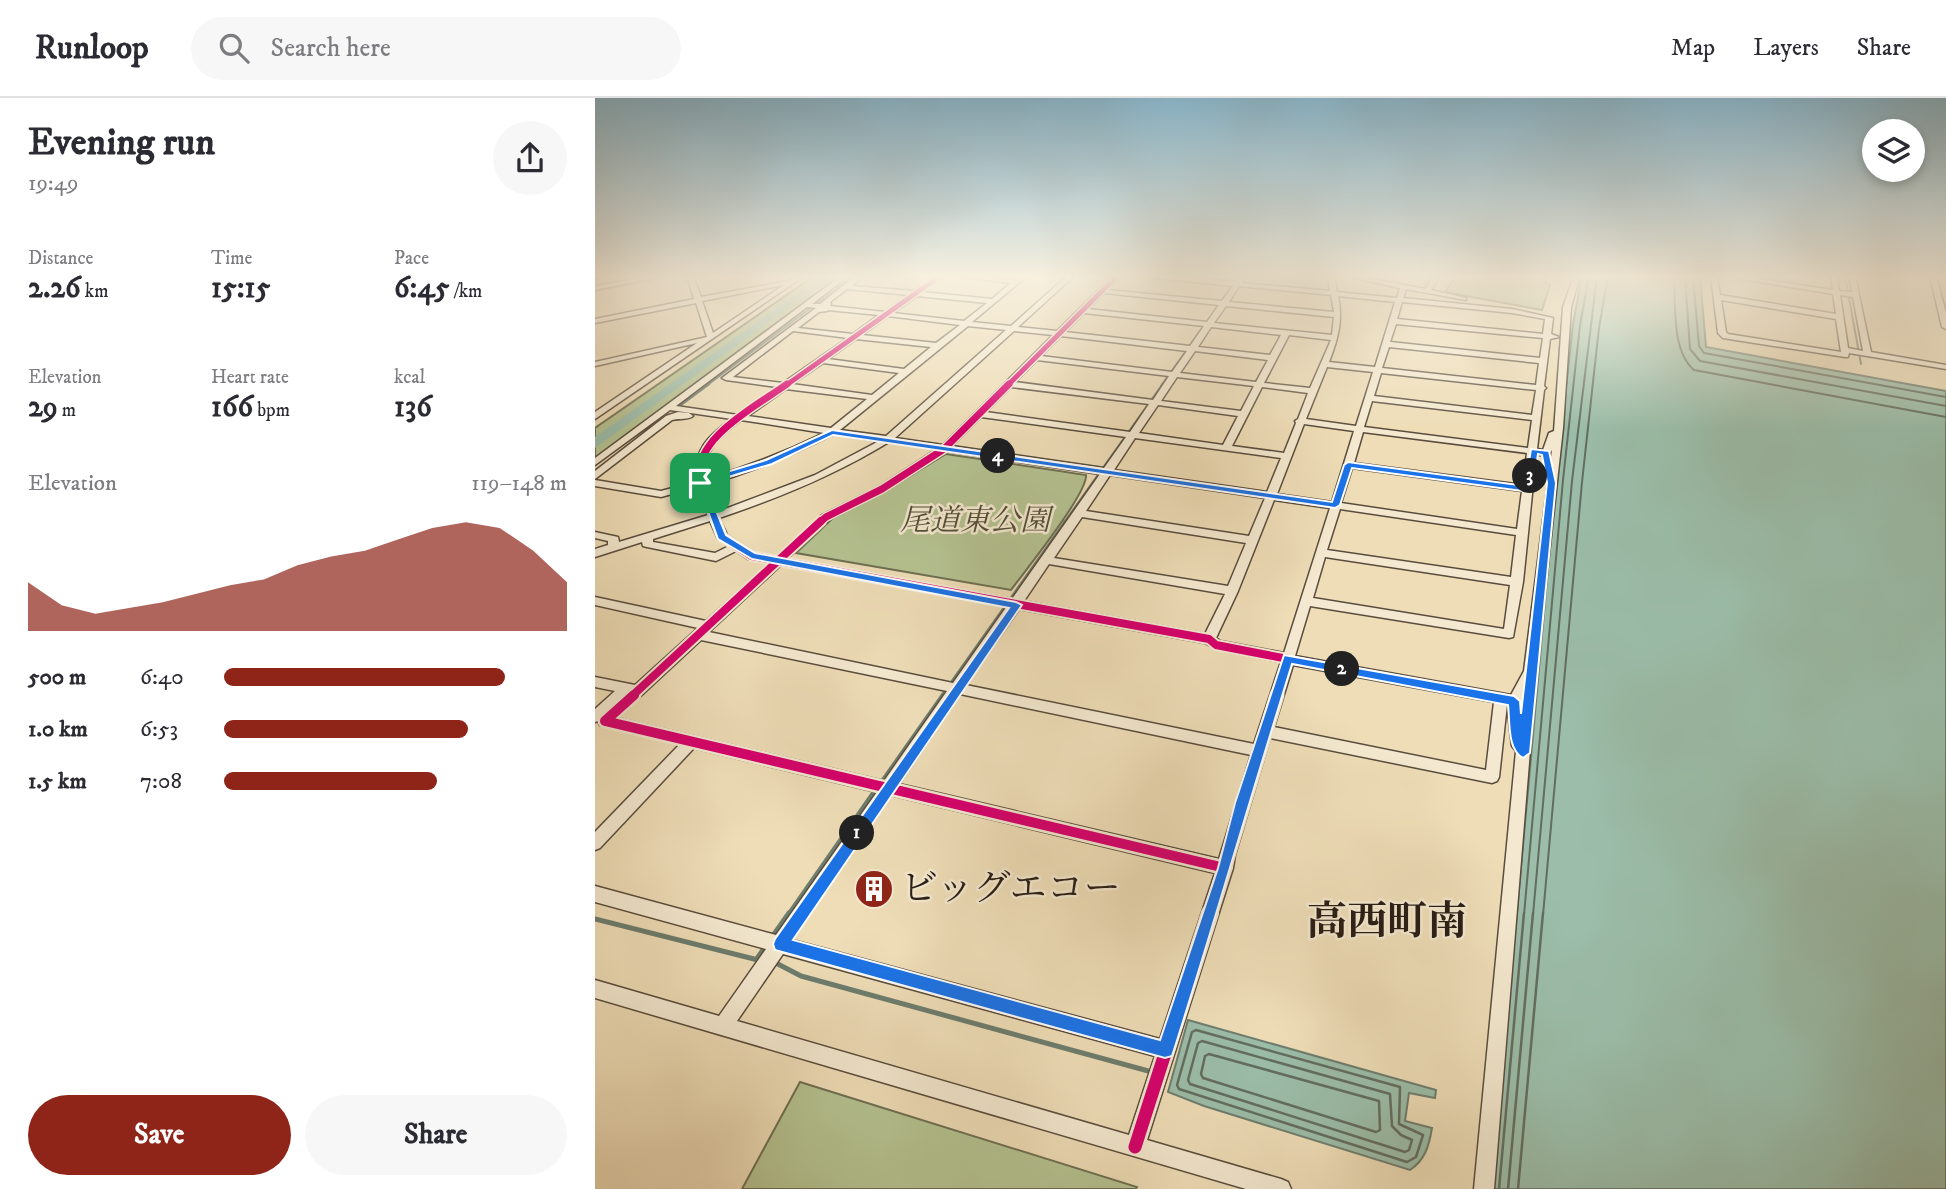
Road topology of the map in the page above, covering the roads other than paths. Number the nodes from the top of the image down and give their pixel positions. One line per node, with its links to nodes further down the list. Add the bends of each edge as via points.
1 (707, 327): 26 (street)
2 (727, 327): 26 (street)
3 (775, 327): 52 (street)
4 (795, 327): 21 (street)
5 (867, 327): 24 (street)
6 (963, 327): 29 (street)
7 (1004, 327): 20 (street)
8 (1066, 327): 22 (street)
9 (1205, 327): 30 (street)
10 (1225, 327): 23 (street)
11 (1336, 327): 27 (street)
12 (1390, 327): 28 (street)
13 (1451, 327): 25 (street)
14 (1550, 327): 25 (street)
15 (1559, 327): 25 (street)
16 (1564, 327): 33 (street)
17 (1721, 327): 31 (street, via 1726,336)
18 (1841, 327): 31 (street)
19 (1862, 327): 32 (street)
20 (1014, 328): 22 (street); 64 (street)
21 (792, 329): 24 (street); 46 (street, via 726,379)
22 (1060, 333): 30 (street); 34 (street)
23 (1286, 333): 27 (street); 35 (street)
24 (856, 335): 29 (street); 36 (street)
25 (1552, 337): 33 (street); 37 (street)
26 (711, 338): 38 (street); 56 (street)
27 (1335, 338): 39 (street)
28 (1385, 344): 37 (street); 41 (street)
29 (940, 346): 42 (street)
30 (1190, 348): 35 (street); 43 (street)
31 (1845, 352): 32 (street)
32 (1867, 353): 40 (street)
33 (1563, 355): 60 (street)
34 (1037, 358): 43 (street); 44 (street)
35 (1273, 358): 45 (street)
36 (820, 360): 42 (street); 46 (street)
37 (1545, 361): 47 (street)
38 (595, 364)
39 (1325, 364): 41 (street); 48 (street)
40 (1946, 367)
41 (1378, 369): 47 (street); 50 (street)
42 (908, 372): 49 (street)
43 (1171, 374): 45 (street); 51 (street)
44 (1010, 384): 51 (street); 54 (street)
45 (1259, 384): 48 (street); 55 (street)
46 (784, 386): 49 (street); 57 (street)
47 (1542, 388): 58 (street)
48 (1313, 391): 59 (street)
49 (876, 398): 62 (street)
50 (1369, 398): 58 (street); 61 (street)
51 (1152, 402): 55 (street); 63 (street)
52 (668, 407): 53 (street); 70 (street)
53 (699, 413): 57 (street); 73 (street, via 669,418)
54 (979, 414): 63 (street); 66 (street)
55 (1244, 414): 65 (street)
56 (595, 416)
57 (737, 418): 62 (street); 75 (street, via 704,450)
58 (1537, 418): 67 (street)
59 (1299, 421): 61 (street); 69 (street)
60 (1559, 428): 68 (street); 76 (street)
61 (1359, 429): 67 (street); 71 (street)
62 (832, 432): 64 (street); 75 (street, via 777,459)
63 (1129, 434): 65 (street); 72 (street)
64 (887, 440): 66 (street); 81 (street, via 817,479)
65 (1226, 448): 69 (street)
66 (944, 449): 72 (street); 91 (street, via 882,489 826,517)
67 (1534, 451): 68 (street); 77 (street)
68 (1546, 453): 76 (street)
69 (1286, 456): 78 (street)
70 (595, 462)
71 (1348, 465): 77 (street); 79 (street)
72 (1103, 472): 78 (street); 80 (street)
73 (595, 476)
74 (595, 483): 75 (street, via 661,494)
75 (700, 483): 81 (street)
76 (1552, 483): 99 (street)
77 (1529, 489): 82 (street)
78 (1269, 496): 79 (street); 85 (street)
79 (1335, 505): 82 (street); 89 (street)
80 (1079, 513): 85 (street); 90 (street)
81 (712, 516): 84 (street); 86 (street, via 722,537)
82 (1522, 533): 92 (street)
83 (595, 535): 87 (street, via 614,538)
84 (648, 537): 86 (street, via 647,544 716,557); 87 (street)
85 (1251, 540): 93 (street)
86 (735, 547): 91 (street)
87 (613, 548): 88 (street)
88 (595, 553)
89 (1322, 553): 92 (street); 95 (street)
90 (1046, 560): 93 (street); 96 (street)
91 (777, 562): 96 (street); 97 (street)
92 (1517, 582): 95 (street, via 1509,634)
93 (1232, 591): 98 (street)
94 (595, 601): 97 (street)
95 (1307, 601): 100 (street)
96 (1010, 604): 98 (street); 102 (street)
97 (705, 631): 102 (street); 103 (street)
98 (1209, 639): 100 (street, via 1216,645)
99 (1532, 653): 104 (street, via 1530,671); 109 (street)
100 (1288, 659): 104 (street); 106 (street)
101 (595, 682): 103 (street)
102 (950, 688): 108 (street); 110 (street)
103 (633, 690): 105 (street); 107 (street, via 605,721)
104 (1507, 700): 106 (street, via 1492,777); 109 (street)
105 (595, 718)
106 (1265, 731): 108 (street)
107 (691, 742): 110 (street); 111 (street)
108 (1258, 751): 112 (street)
109 (1523, 753): 120 (street)
110 (881, 787): 112 (street); 114 (street)
111 (595, 843)
112 (1225, 868): 117 (street)
113 (595, 894): 114 (street)
114 (771, 951): 116 (street); 117 (street)
115 (595, 989): 116 (street)
116 (722, 1027): 118 (street)
117 (1163, 1057): 118 (street)
118 (1135, 1147): 119 (street)
119 (1281, 1189)
120 (1484, 1189)

